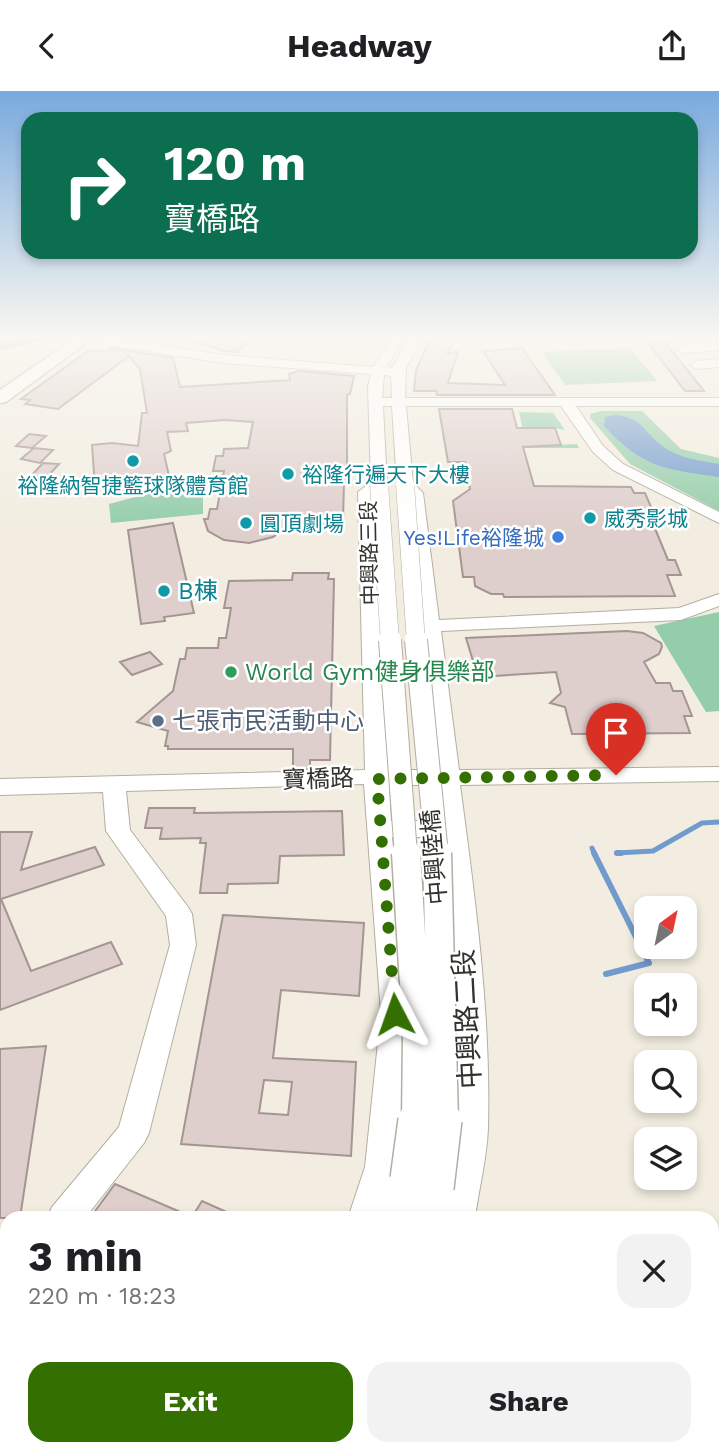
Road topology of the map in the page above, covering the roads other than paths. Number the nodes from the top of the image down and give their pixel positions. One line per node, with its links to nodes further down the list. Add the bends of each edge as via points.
1 (375, 402): 2 (street); 5 (street, 中興路三段)
2 (398, 402): 4 (street); 6 (street, 中興路三段)
3 (719, 403): 4 (street)
4 (567, 404): 7 (street, via 598,449 618,467)
5 (379, 484): 10 (street, 中興路三段, via 366,492); 19 (street, 中興陸橋, bridge, via 410,892)
6 (405, 484): 9 (street, 中興路三段, via 415,493); 19 (street, 中興陸橋, bridge, via 418,683 439,873 445,1114)
7 (719, 518)
8 (719, 600): 9 (street, via 681,614)
9 (430, 626): 11 (street, 中興路三段)
10 (375, 707): 11 (street); 14 (street, 中興路三段)
11 (441, 708): 13 (street, 中興路三段)
12 (719, 774): 13 (street, 寶橋路)
13 (448, 777): 14 (street, 寶橋路); 18 (street, 中興路二段)
14 (377, 779): 15 (street, 寶橋路); 17 (street)
15 (114, 785): 16 (street, 寶橋路); 20 (street, via 118,831 179,914 183,945 134,1133)
16 (0, 787)
17 (379, 829): 18 (street); 21 (street, via 395,1014 381,1167)
18 (454, 829): 23 (street, 中興路二段, via 473,1075 472,1131)
19 (424, 1195): 22 (street)
20 (70, 1211)
21 (367, 1211)
22 (405, 1211)
23 (459, 1211)

